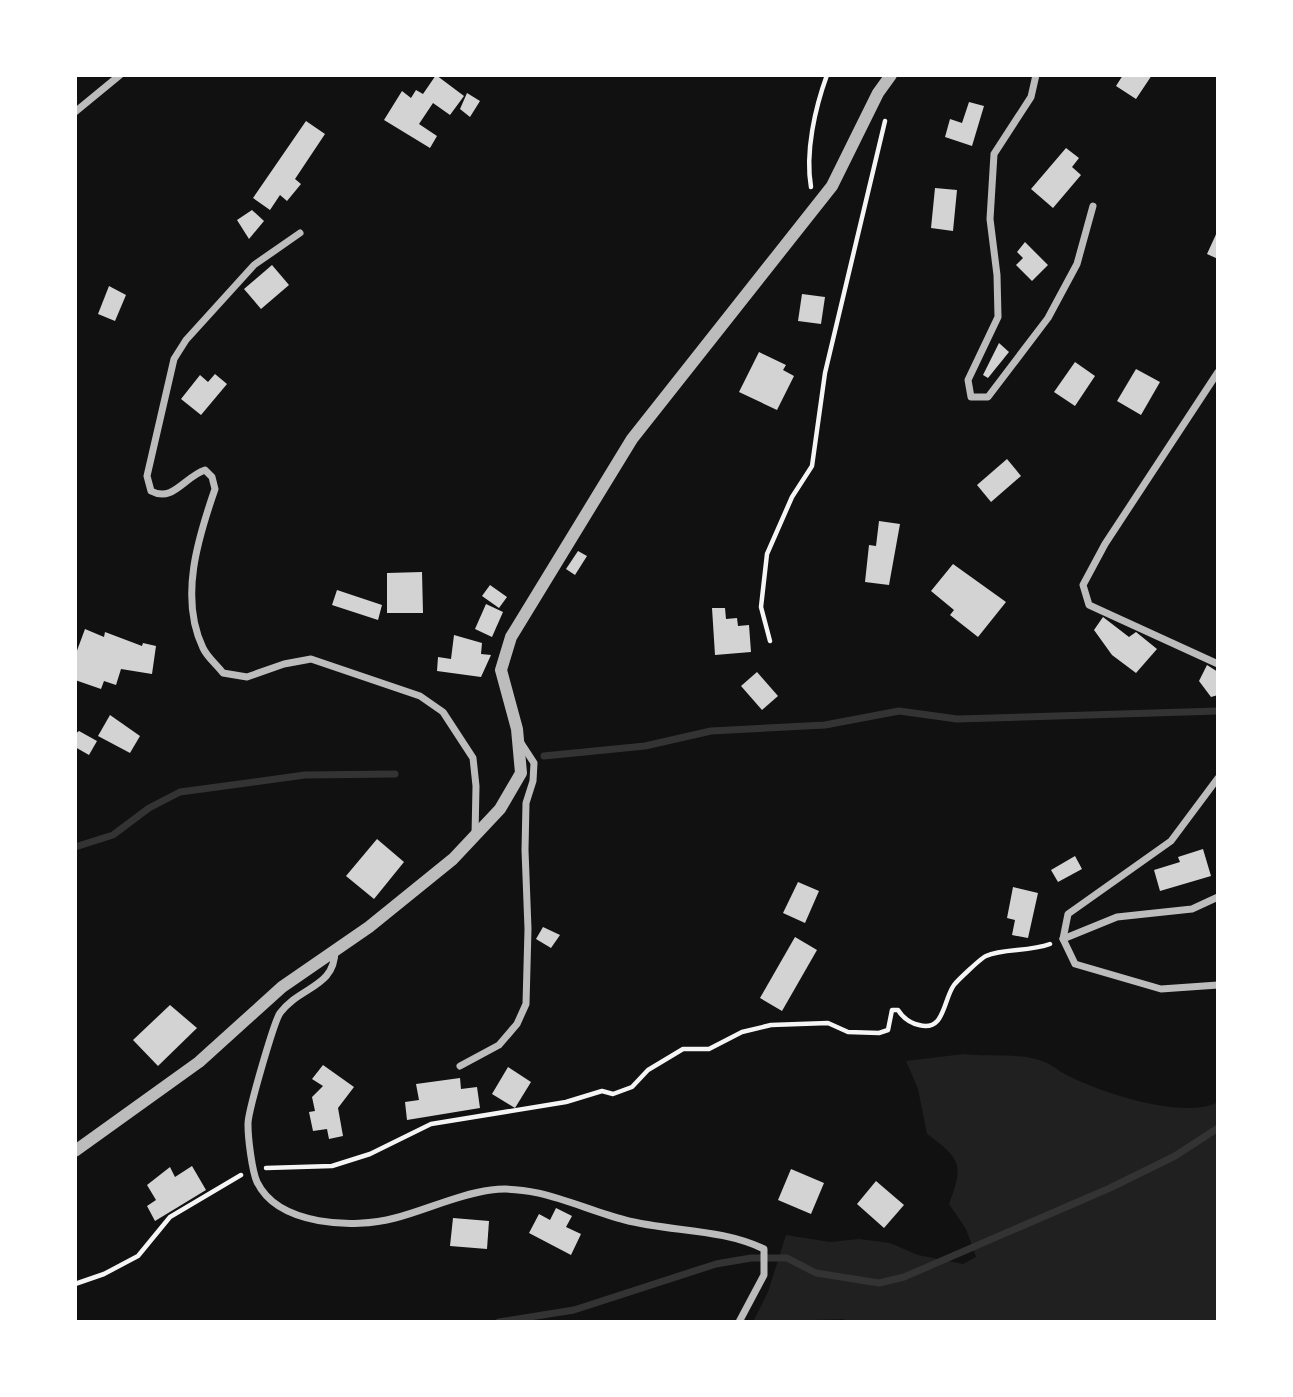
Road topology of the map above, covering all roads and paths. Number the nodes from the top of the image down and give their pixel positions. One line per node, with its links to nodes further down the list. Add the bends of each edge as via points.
1 (120, 75): 5 (street)
2 (827, 75): 8 (path, via 819,97 808,170)
3 (891, 75): 8 (street)
4 (1035, 75): 7 (street, via 1031,97 994,154 990,219 998,317 968,380 971,397 988,397 1048,318 1077,264)
5 (75, 112)
6 (886, 114): 11 (path, via 825,373 812,466 792,497 767,554 761,607)
7 (1093, 205)
8 (816, 208): 13 (street, via 632,439 510,637 501,670)
9 (300, 233): 15 (street, via 254,265 174,359 147,476 151,491 172,494 192,474 205,470 212,477 215,489 193,565 194,621 204,650 223,673 247,677 310,659 420,696 443,712 473,758)
10 (1218, 372): 12 (street, via 1083,585 1089,606)
11 (770, 641)
12 (1218, 664)
13 (517, 739): 15 (street, via 521,773); 20 (street, via 534,763 524,850 526,1004 499,1045)
14 (1218, 778): 17 (street, via 1171,841 1068,914)
15 (475, 836): 18 (street, via 443,868)
16 (1218, 897): 17 (street, via 1192,909 1117,918)
17 (1063, 939): 19 (street, via 1075,964 1161,989); 22 (path, via 984,957 954,985 945,1010 928,1027 913,1023 898,1010 892,1010 888,1030 879,1033 848,1031 828,1023 771,1025 742,1032 709,1049 683,1049 648,1070 632,1087 613,1094 602,1091 566,1102 430,1124 370,1154 332,1166)
18 (335, 949): 21 (street, via 282,987 199,1062); 22 (street, via 335,966 326,978 278,1015 247,1122)
19 (1218, 985)
20 (460, 1066)
21 (75, 1151)
22 (255, 1169): 23 (path, via 170,1217 138,1256); 24 (street, via 257,1182 280,1210 319,1223 391,1219 492,1189 532,1192 626,1221 744,1240 764,1250 764,1275)
23 (75, 1284)
24 (739, 1322)

